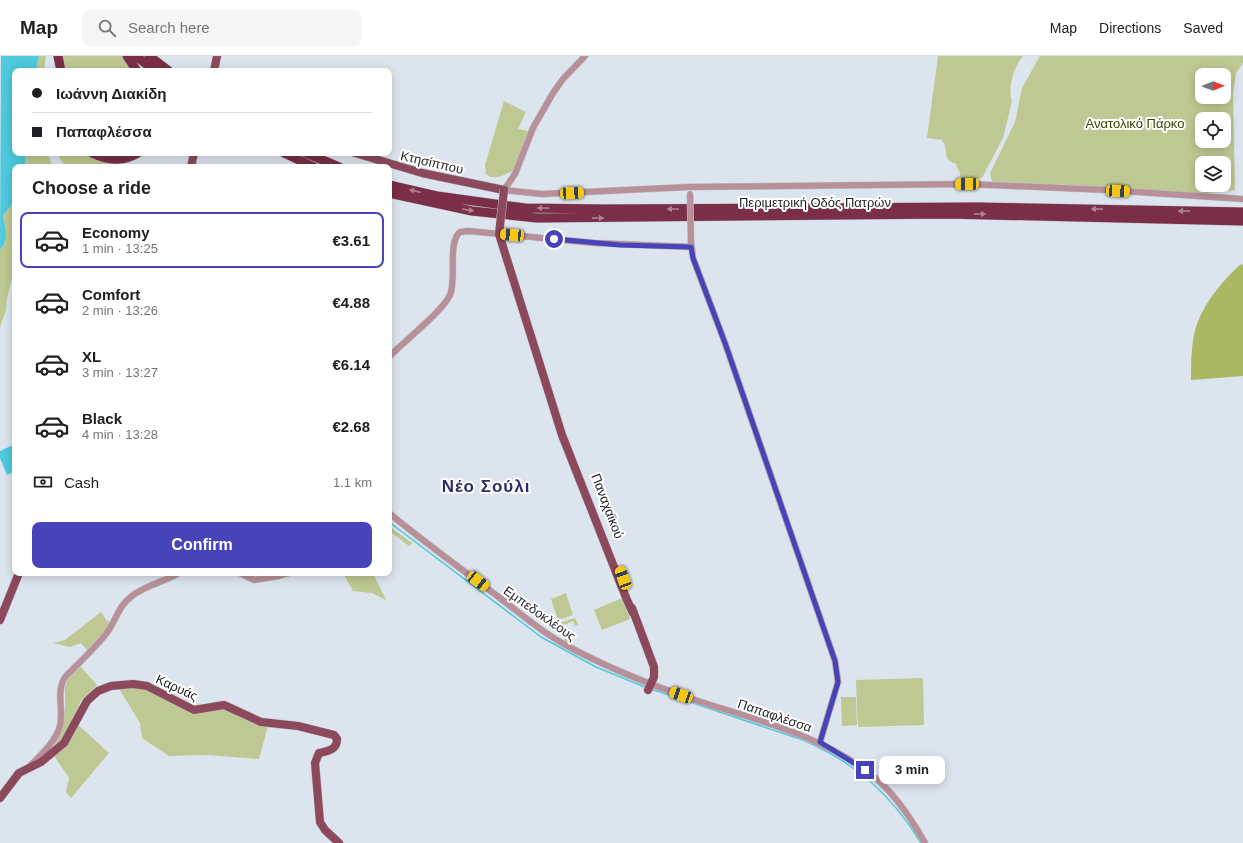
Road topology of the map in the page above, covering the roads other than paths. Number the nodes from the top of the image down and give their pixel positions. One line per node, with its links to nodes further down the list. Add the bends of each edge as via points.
1 (58, 56): 8 (highway)
2 (127, 56): 9 (highway)
3 (136, 56): 10 (highway)
4 (150, 56): 11 (highway)
5 (154, 56): 12 (highway)
6 (217, 56): 13 (main road)
7 (585, 56): 24 (street, via 553,93 534,128 515,174)
8 (60, 68)
9 (135, 68)
10 (151, 68)
11 (166, 68)
12 (167, 68)
13 (215, 68)
14 (100, 156): 15 (highway, via 117,160)
15 (132, 156)
16 (290, 156): 19 (highway)
17 (313, 156): 20 (highway)
18 (365, 156): 21 (main road, Κτησίππου)
19 (308, 164)
20 (332, 164)
21 (392, 164)
22 (392, 164): 24 (main road, Κτησίππου)
23 (392, 186): 28 (highway, Περιμετρική Οδός Πατρών, one-way to 23, via 977,207 525,208 437,196)
24 (504, 190): 25 (street, via 542,194); 30 (main road, bridge)
25 (689, 190): 27 (street, via 967,184); 31 (street, bridge)
26 (392, 194): 29 (highway, Περιμετρική Οδός Πατρών, one-way to 29, via 472,211 542,218 948,214)
27 (1243, 199)
28 (1243, 212)
29 (1243, 221)
30 (499, 234): 31 (street, via 595,243); 32 (street, via 468,231 458,233 454,246 452,286 448,298); 39 (main road, Παναχαϊκού, via 562,435 653,664 654,677)
31 (691, 244): 40 (street, via 693,258 835,661 838,682)
32 (392, 354)
33 (392, 515): 39 (street, Εμπεδοκλέους, via 548,635)
34 (17, 576): 38 (main road)
35 (174, 576): 41 (street, via 143,588 126,600 106,634 66,676 62,682 61,719 57,733)
36 (246, 576): 37 (street, via 254,580)
37 (279, 576)
38 (0, 620)
39 (649, 687): 40 (street, Παπαφλέσσα, via 780,727)
40 (820, 742): 44 (street, Παπαφλέσσα, via 865,770 888,791 908,814)
41 (27, 768): 42 (main road, Καρυάς, via 19,773); 43 (main road, Καρυάς, via 41,762 64,743 87,701 98,691 121,685 147,686 194,710 224,705 261,722 298,726 334,735 337,739 335,746 319,753 315,763 320,822)
42 (0, 798)
43 (339, 843)
44 (925, 843)

